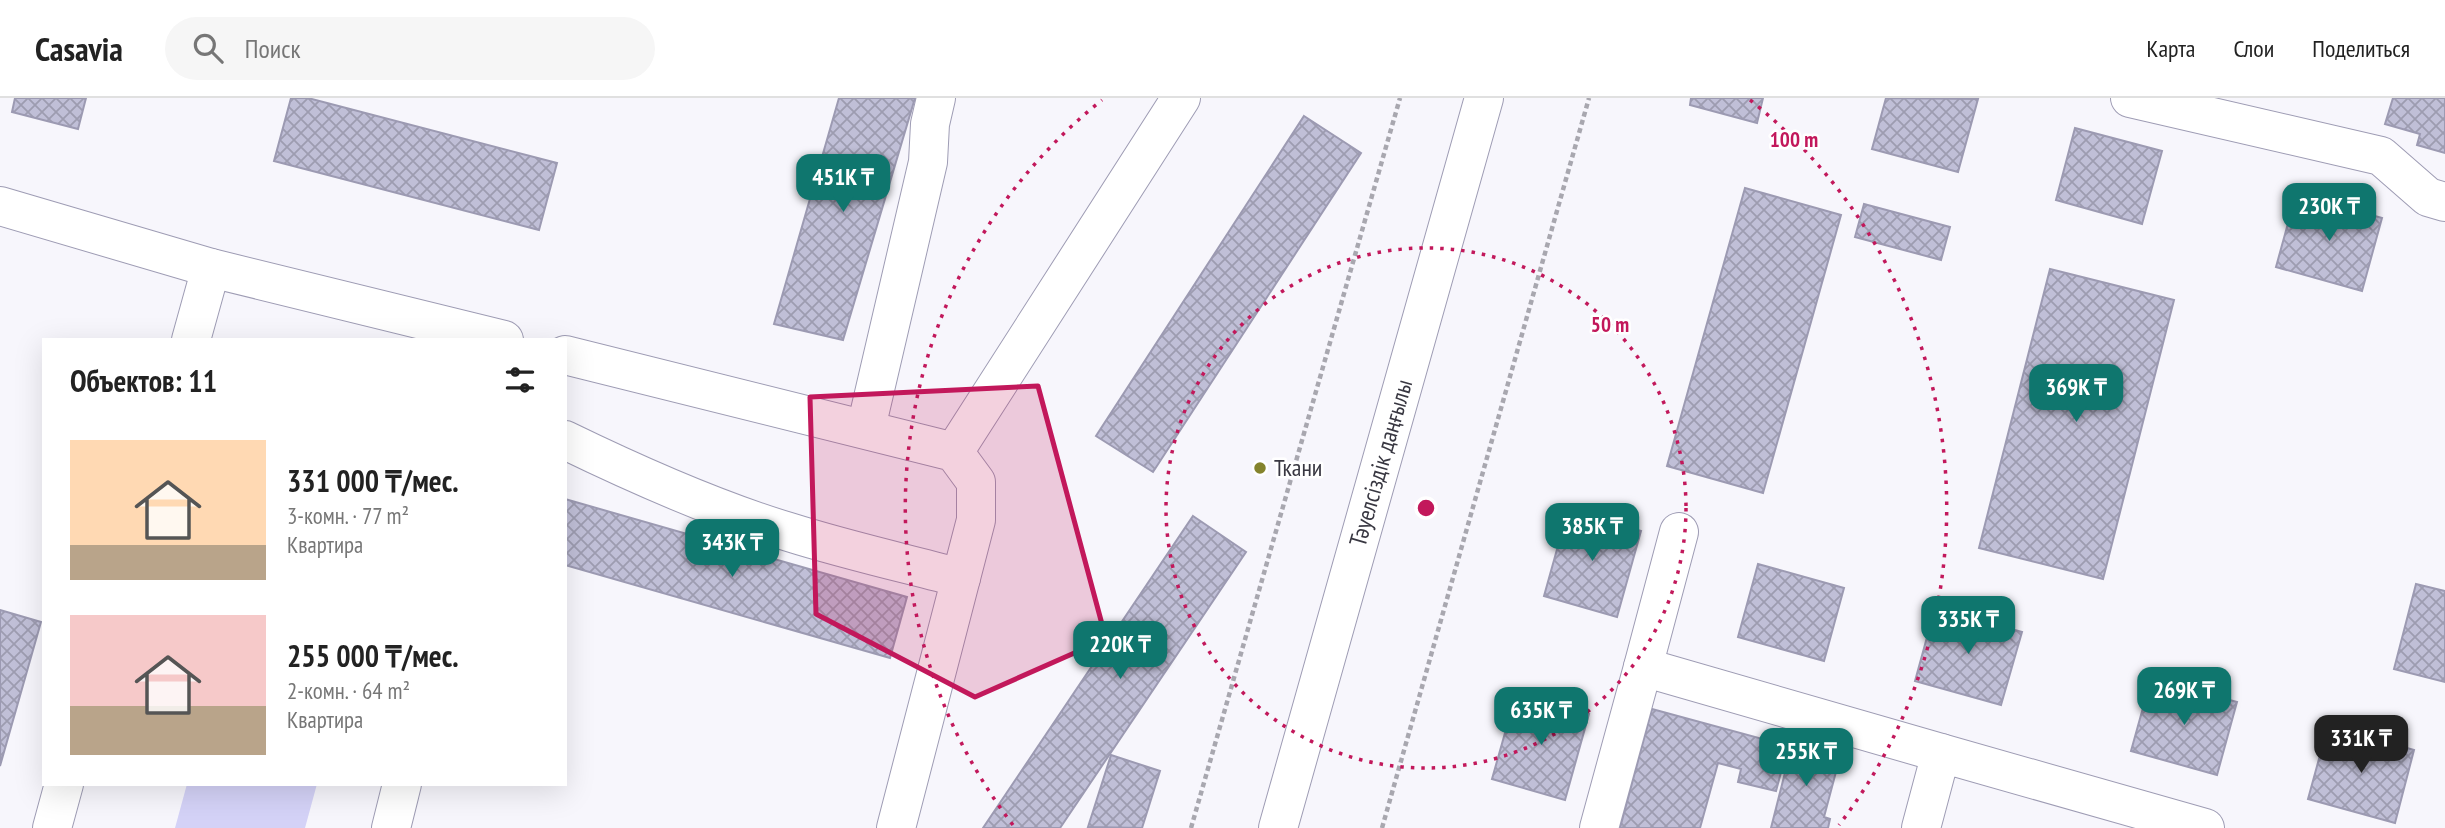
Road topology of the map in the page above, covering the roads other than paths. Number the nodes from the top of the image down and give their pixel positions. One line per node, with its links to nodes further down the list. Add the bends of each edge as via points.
1 (936, 98): 11 (street, via 928,162)
2 (1181, 98): 13 (street)
3 (1484, 98): 23 (street, Тәуелсіздік даңғылы)
4 (2130, 98): 5 (street, via 2381,156 2428,197)
5 (2445, 202)
6 (0, 206): 7 (street)
7 (211, 268): 8 (street); 9 (street)
8 (192, 338)
9 (495, 338)
10 (567, 355): 11 (street)
11 (866, 428): 13 (street)
12 (567, 441): 15 (street, via 667,486 788,532)
13 (954, 452): 15 (street, via 976,482 976,520)
14 (1679, 532): 16 (street)
15 (961, 578): 22 (street)
16 (1643, 667): 17 (street); 24 (street)
17 (1941, 753): 25 (street); 26 (street)
18 (63, 786): 20 (street)
19 (402, 786): 21 (street)
20 (52, 828)
21 (391, 828)
22 (896, 828)
23 (1278, 828)
24 (1599, 828)
25 (1921, 828)
26 (2205, 828)

